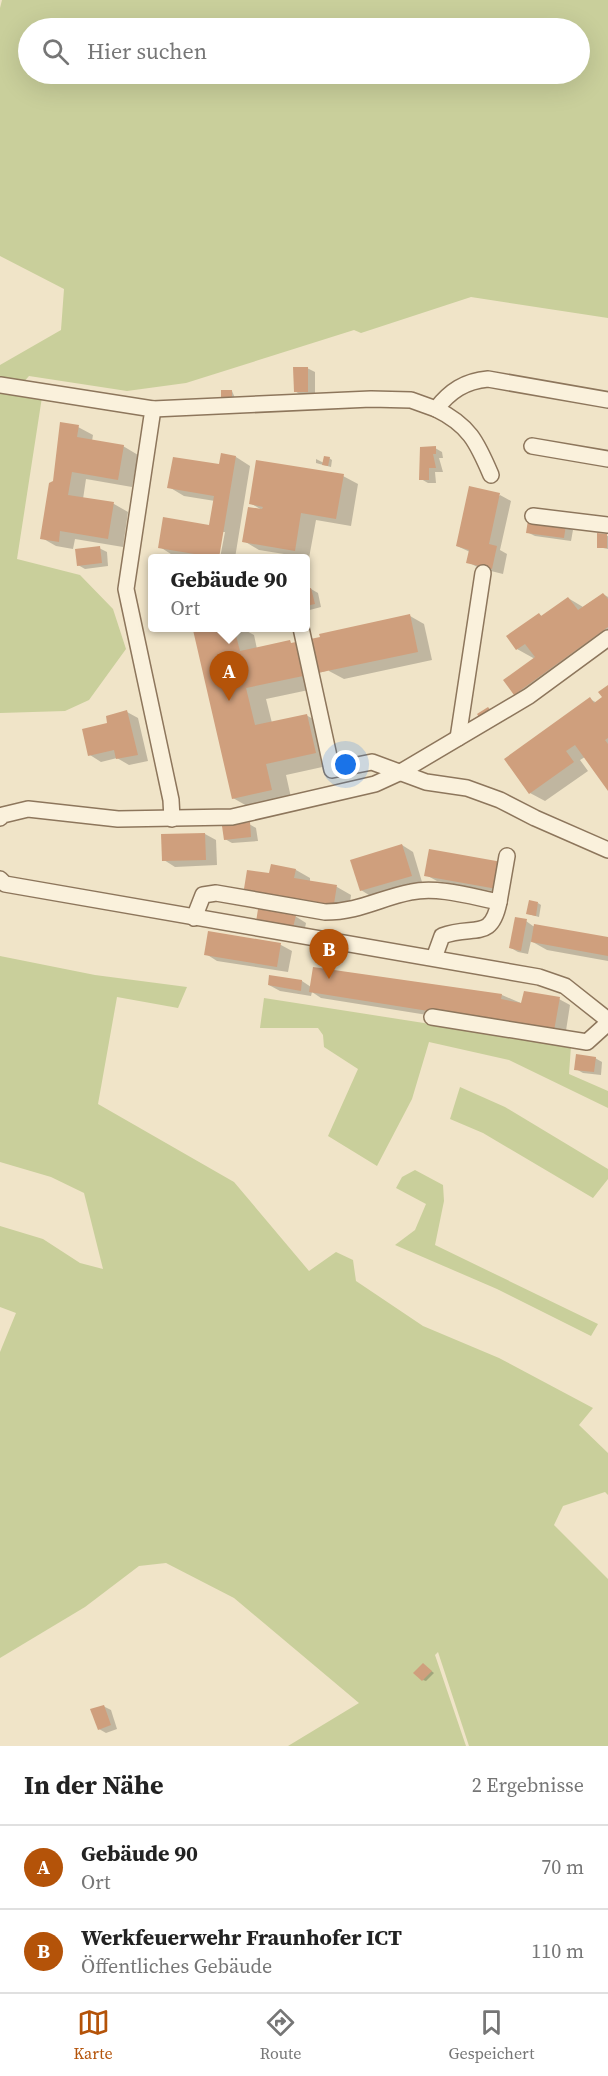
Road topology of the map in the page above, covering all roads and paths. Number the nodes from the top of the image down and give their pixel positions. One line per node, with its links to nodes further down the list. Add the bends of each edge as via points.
1 (0, 385): 4 (street)
2 (608, 400): 3 (street, via 488,380 473,381 456,389)
3 (436, 409): 4 (street, via 411,400 371,399); 7 (street, via 454,417 469,431)
4 (153, 410): 16 (street, via 126,589)
5 (532, 446): 6 (street)
6 (608, 459)
7 (491, 475)
8 (533, 516): 9 (street)
9 (608, 525)
10 (483, 573): 13 (street)
11 (302, 632): 14 (street, via 332,770 372,762)
12 (608, 638): 13 (street, via 529,696)
13 (458, 738): 14 (street)
14 (399, 773): 16 (street, via 375,784 232,817); 17 (street, via 467,788 500,800)
15 (0, 818): 16 (street, via 28,809 118,819)
16 (172, 819)
17 (608, 850)
18 (507, 856): 20 (street)
19 (0, 879): 21 (street, via 5,884)
20 (500, 902): 21 (street, via 412,891 370,906 325,912 216,893 203,895); 22 (street, via 495,920 488,927 442,936)
21 (194, 918): 22 (street)
22 (434, 958): 24 (street, via 539,977 565,986)
23 (432, 1017): 24 (street, via 586,1042)
24 (608, 1022)

